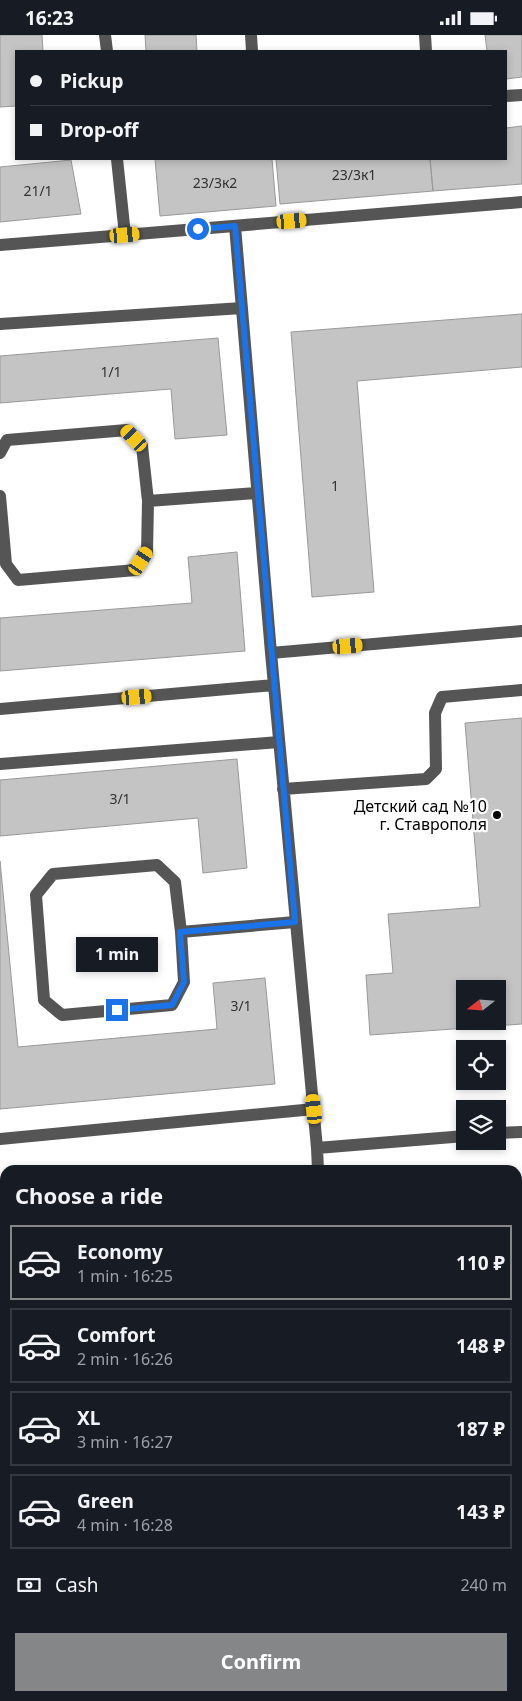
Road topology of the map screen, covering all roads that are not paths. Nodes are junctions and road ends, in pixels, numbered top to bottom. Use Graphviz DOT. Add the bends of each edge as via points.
graph roads {
  1 [pos="105,35"];
  2 [pos="251,35"];
  3 [pos="425,35"];
  4 [pos="107,50"];
  5 [pos="252,50"];
  6 [pos="426,50"];
  7 [pos="522,95"];
  8 [pos="507,96"];
  9 [pos="117,160"];
  10 [pos="522,202"];
  11 [pos="235,226"];
  12 [pos="125,235"];
  13 [pos="0,245"];
  14 [pos="242,308"];
  15 [pos="0,324"];
  16 [pos="0,453"];
  17 [pos="257,493"];
  18 [pos="0,496"];
  19 [pos="148,501"];
  20 [pos="522,631"];
  21 [pos="271,653"];
  22 [pos="274,685"];
  23 [pos="522,690"];
  24 [pos="0,709"];
  25 [pos="279,742"];
  26 [pos="0,764"];
  27 [pos="284,789"];
  28 [pos="295,922"];
  29 [pos="180,932"];
  30 [pos="314,1109"];
  31 [pos="522,1131"];
  32 [pos="506,1132"];
  33 [pos="456,1137"];
  34 [pos="0,1139"];
  35 [pos="316,1148"];
  36 [pos="318,1165"];
  1 -- 4 [label="lane"];
  2 -- 5 [label="lane"];
  3 -- 6 [label="lane"];
  7 -- 8 [label="lane"];
  9 -- 12 [label="lane"];
  10 -- 11 [label="lane"];
  11 -- 12 [label="lane"];
  11 -- 14 [label="lane"];
  12 -- 13 [label="lane"];
  14 -- 15 [label="lane"];
  14 -- 17 [label="lane"];
  16 -- 19 [label="lane" via="7,440 127,430 142,446"];
  17 -- 19 [label="lane"];
  17 -- 21 [label="lane"];
  18 -- 19 [label="lane" via="6,564 18,580 136,570 147,553"];
  20 -- 21 [label="lane"];
  21 -- 22 [label="lane"];
  22 -- 24 [label="lane"];
  22 -- 25 [label="lane"];
  23 -- 27 [label="lane" via="442,697 435,713 436,769 426,779"];
  25 -- 26 [label="lane"];
  25 -- 27 [label="lane"];
  27 -- 28 [label="lane"];
  28 -- 29 [label="lane"];
  28 -- 30 [label="lane"];
  29 -- 29 [label="lane" via="175,882 157,865 53,874 36,895 44,1000 62,1015 172,1005 184,982"];
  30 -- 34 [label="lane"];
  30 -- 35 [label="lane"];
  31 -- 32 [label="lane"];
  33 -- 35 [label="lane"];
  35 -- 36 [label="lane"];
}
